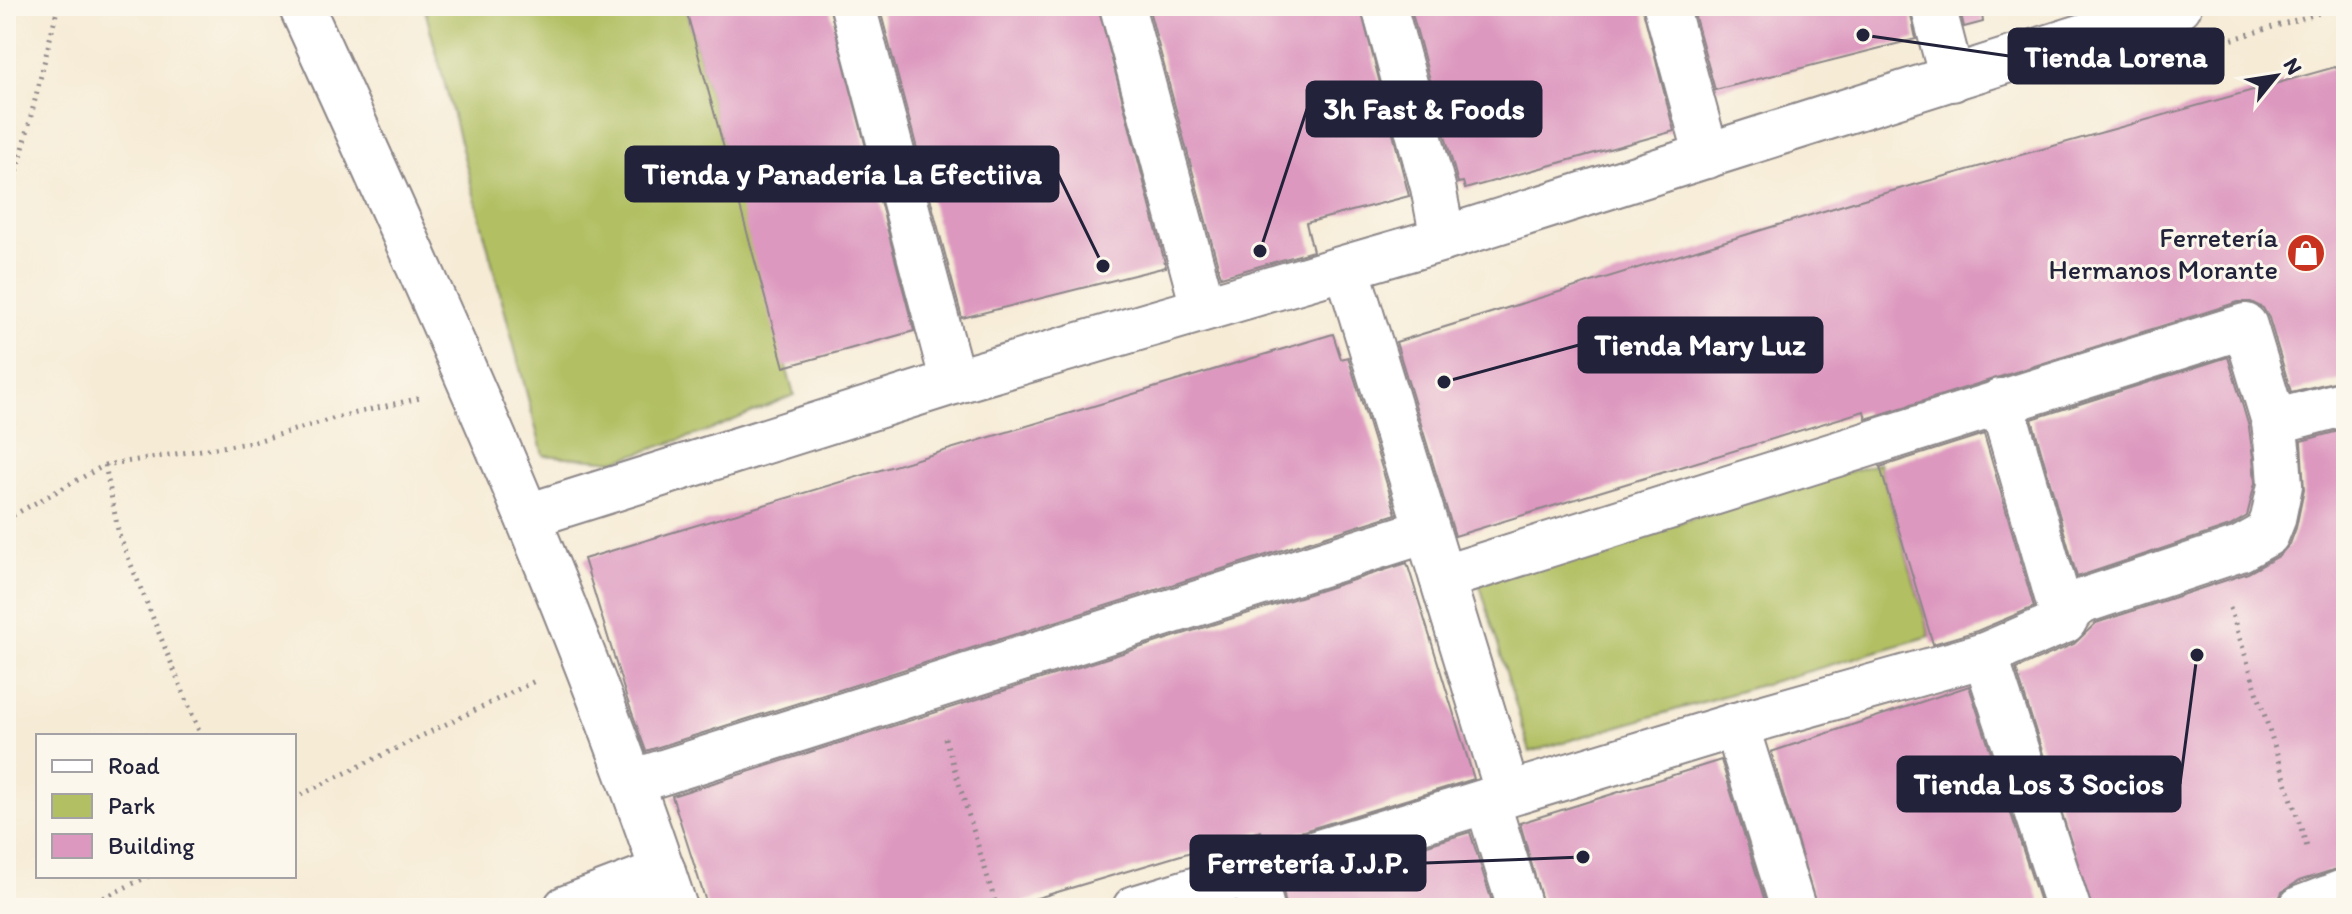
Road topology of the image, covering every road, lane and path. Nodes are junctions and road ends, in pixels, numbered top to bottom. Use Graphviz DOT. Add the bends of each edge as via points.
graph roads {
  1 [pos="58,6"];
  2 [pos="301,6"];
  3 [pos="853,6"];
  4 [pos="1122,6"];
  5 [pos="1384,6"];
  6 [pos="1666,6"];
  7 [pos="1933,6"];
  8 [pos="2179,6"];
  9 [pos="1952,79"];
  10 [pos="1707,156"];
  11 [pos="6,218"];
  12 [pos="1443,239"];
  13 [pos="1347,268"];
  14 [pos="1203,307"];
  15 [pos="953,382"];
  16 [pos="473,385"];
  17 [pos="2001,401"];
  18 [pos="2346,403"];
  19 [pos="2274,422"];
  20 [pos="105,465"];
  21 [pos="528,516"];
  22 [pos="6,519"];
  23 [pos="1426,531"];
  24 [pos="2214,558"];
  25 [pos="1442,578"];
  26 [pos="2064,621"];
  27 [pos="1985,655"];
  28 [pos="585,657"];
  29 [pos="929,688"];
  30 [pos="1736,725"];
  31 [pos="200,734"];
  32 [pos="632,782"];
  33 [pos="296,797"];
  34 [pos="1498,797"];
  35 [pos="145,878"];
  36 [pos="669,890"];
  37 [pos="1257,891"];
  38 [pos="2324,899"];
  39 [pos="82,908"];
  40 [pos="566,908"];
  41 [pos="997,908"];
  42 [pos="1135,908"];
  43 [pos="1520,908"];
  44 [pos="1793,908"];
  45 [pos="2068,908"];
  1 -- 11 [label="path"];
  2 -- 16 [label="street"];
  3 -- 15 [label="street"];
  4 -- 14 [label="street"];
  5 -- 12 [label="street"];
  6 -- 10 [label="street"];
  7 -- 9 [label="street"];
  8 -- 9 [label="street"];
  9 -- 10 [label="street"];
  10 -- 12 [label="street"];
  12 -- 13 [label="street"];
  13 -- 14 [label="street"];
  13 -- 23 [label="street"];
  14 -- 15 [label="street"];
  15 -- 21 [label="street"];
  16 -- 20 [label="path" via="253,442"];
  16 -- 21 [label="street"];
  17 -- 19 [label="street" via="2245,326"];
  17 -- 25 [label="street"];
  17 -- 26 [label="street"];
  18 -- 19 [label="street"];
  19 -- 24 [label="street" via="2280,485 2267,534"];
  20 -- 22 [label="path"];
  20 -- 31 [label="path" via="119,535"];
  21 -- 28 [label="street"];
  23 -- 25 [label="street"];
  23 -- 29 [label="street"];
  24 -- 26 [label="street" via="2086,600"];
  24 -- 38 [label="path"];
  25 -- 34 [label="street"];
  26 -- 27 [label="street"];
  27 -- 30 [label="street"];
  27 -- 45 [label="street"];
  28 -- 32 [label="street"];
  28 -- 33 [label="path"];
  29 -- 32 [label="street"];
  29 -- 41 [label="path"];
  30 -- 34 [label="street"];
  30 -- 44 [label="street"];
  32 -- 36 [label="street"];
  34 -- 37 [label="street"];
  34 -- 43 [label="street"];
  35 -- 39 [label="path"];
  36 -- 40 [label="street"];
  37 -- 42 [label="street"];
}
